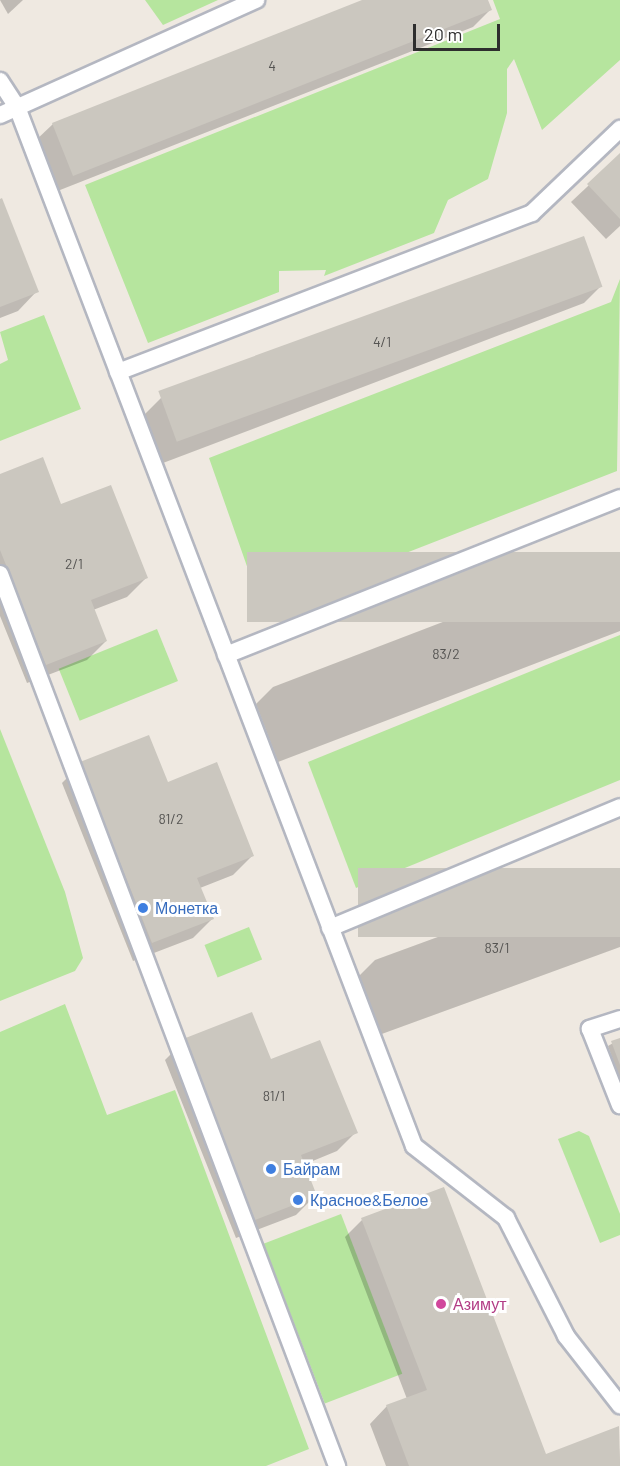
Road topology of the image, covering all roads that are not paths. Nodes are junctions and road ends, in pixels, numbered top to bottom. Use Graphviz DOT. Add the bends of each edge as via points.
graph roads {
  1 [pos="256,0"];
  2 [pos="0,81"];
  3 [pos="17,107"];
  4 [pos="0,115"];
  5 [pos="620,129"];
  6 [pos="118,372"];
  7 [pos="620,498"];
  8 [pos="0,574"];
  9 [pos="226,655"];
  10 [pos="620,807"];
  11 [pos="330,928"];
  12 [pos="620,1019"];
  13 [pos="620,1105"];
  14 [pos="618,1400"];
  15 [pos="337,1466"];
  1 -- 3 [label="lane"];
  2 -- 3 [label="lane"];
  3 -- 4 [label="lane"];
  3 -- 6 [label="lane"];
  5 -- 6 [label="lane" via="532,213"];
  6 -- 9 [label="lane"];
  7 -- 9 [label="lane"];
  8 -- 15 [label="lane"];
  9 -- 11 [label="lane"];
  10 -- 11 [label="lane"];
  11 -- 14 [label="lane" via="414,1146 506,1218 566,1336"];
  12 -- 13 [label="lane" via="590,1029"];
}
